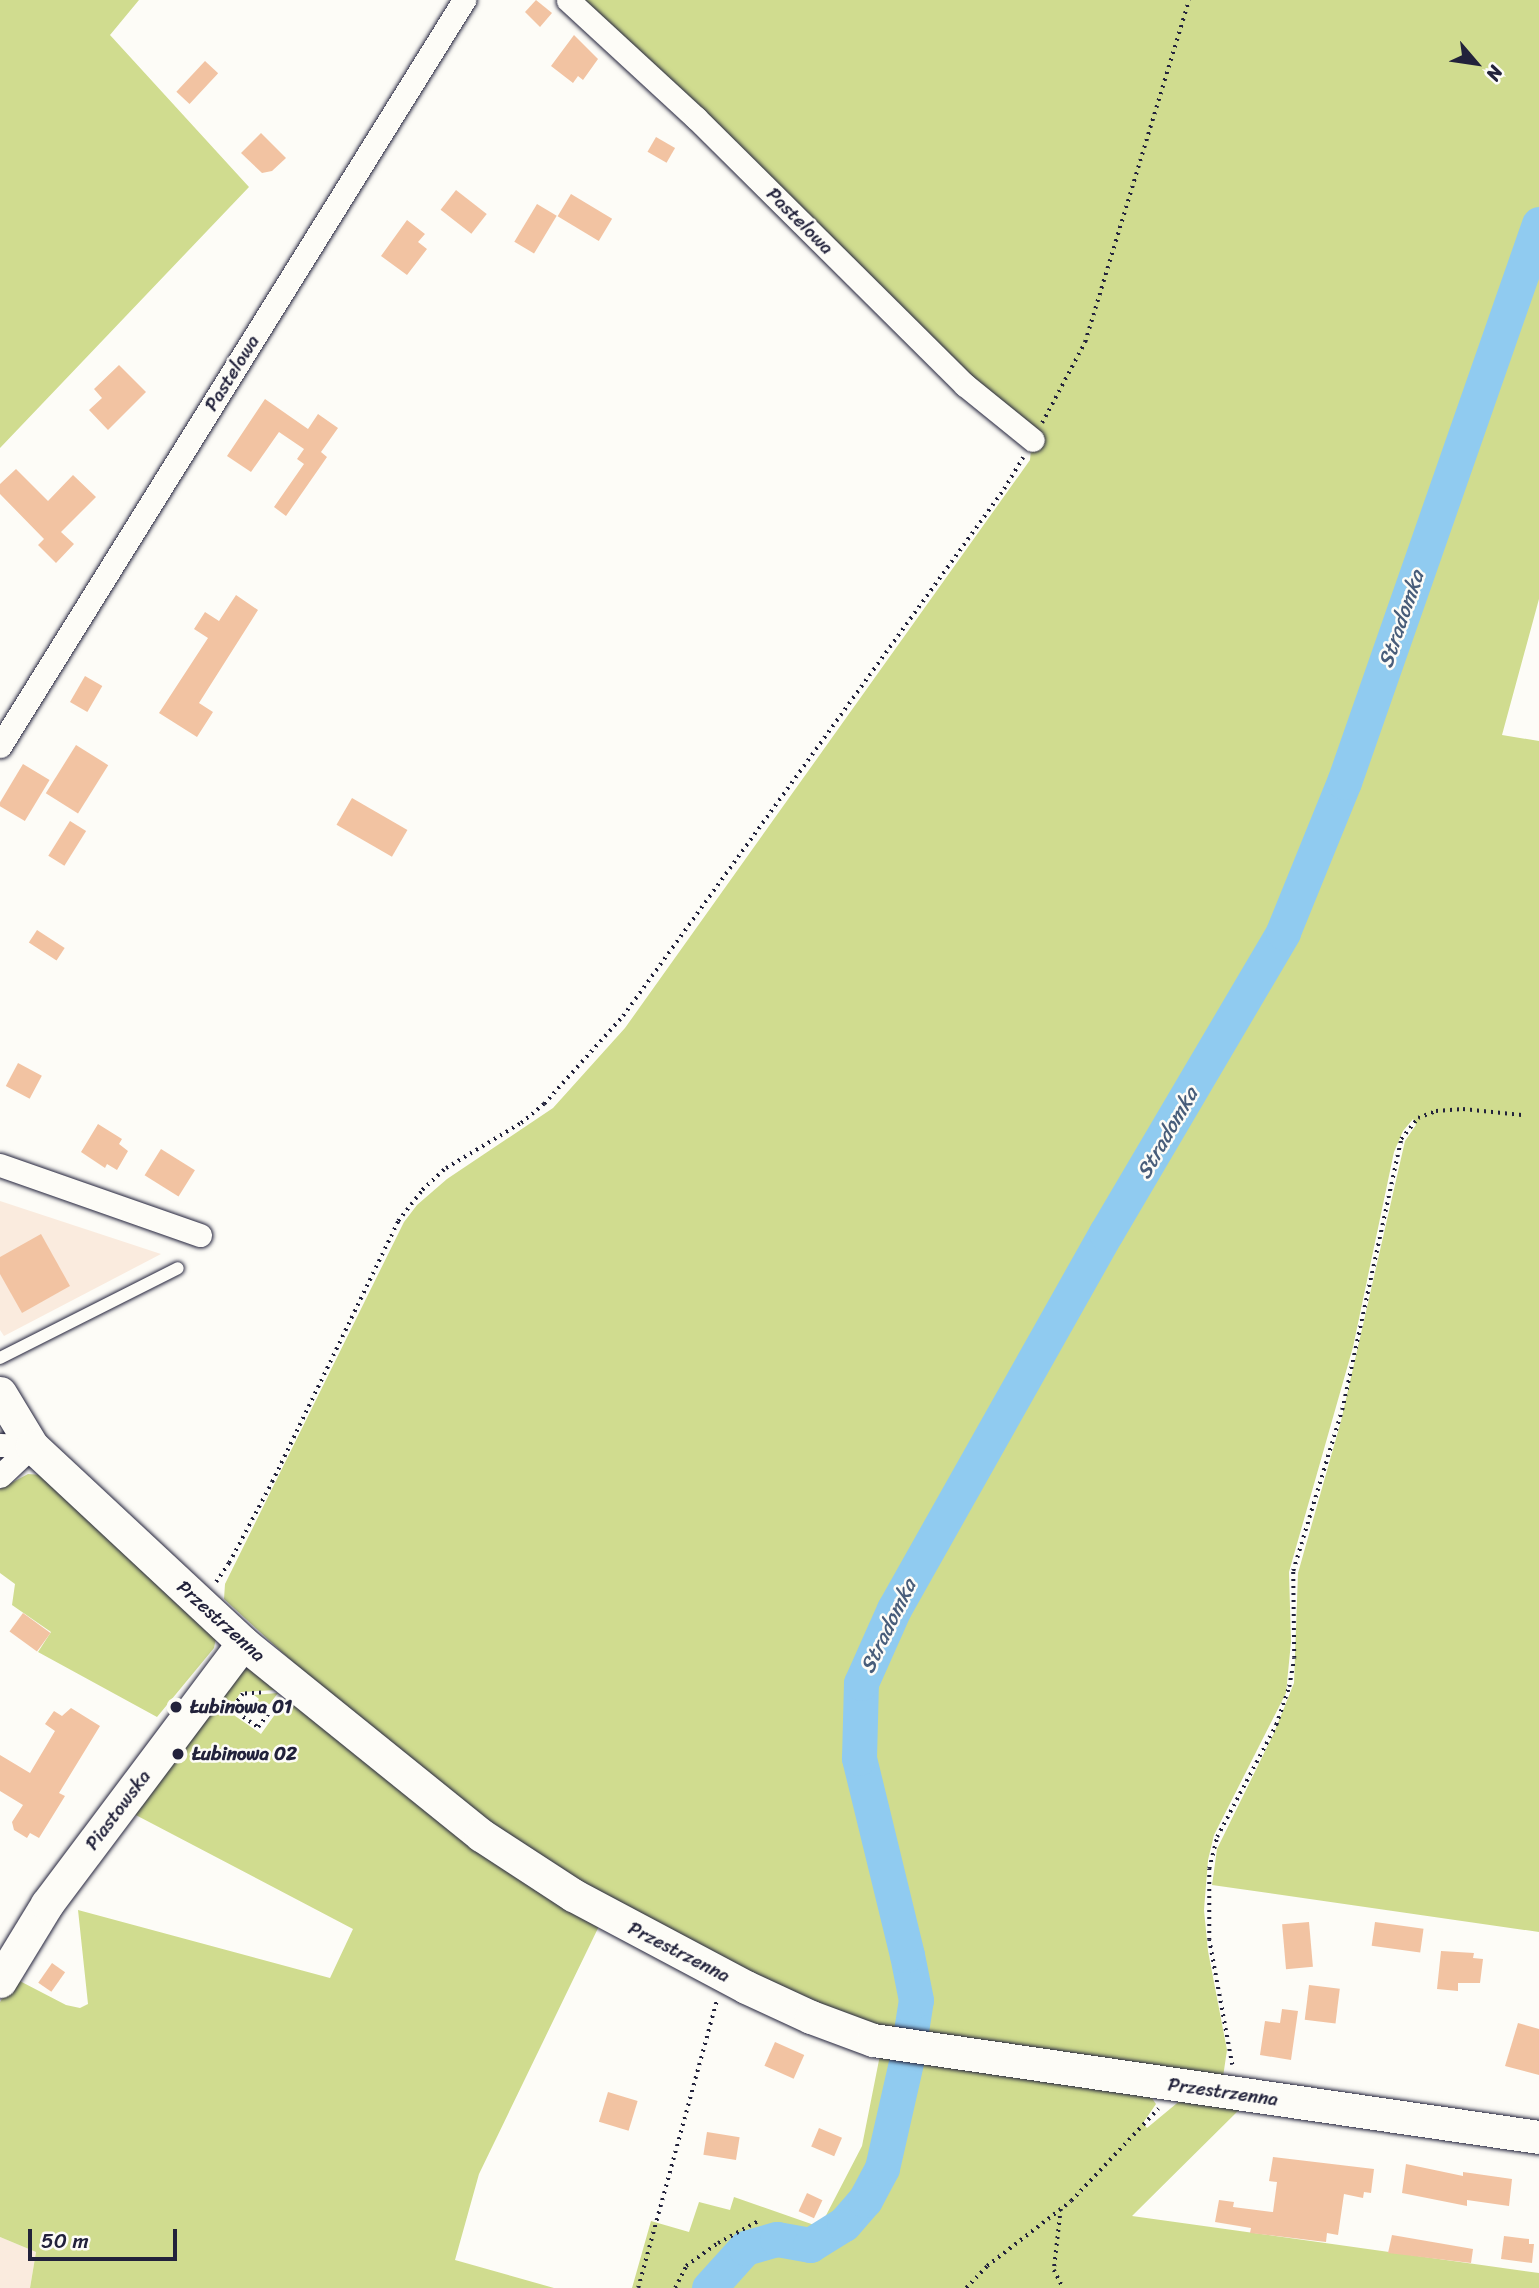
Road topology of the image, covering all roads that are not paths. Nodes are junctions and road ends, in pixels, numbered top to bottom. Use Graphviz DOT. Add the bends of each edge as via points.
graph roads {
  1 [pos="464,0"];
  2 [pos="568,0"];
  3 [pos="1033,440"];
  4 [pos="0,746"];
  5 [pos="0,1165"];
  6 [pos="200,1235"];
  7 [pos="178,1268"];
  8 [pos="0,1358"];
  9 [pos="0,1393"];
  10 [pos="0,1445"];
  11 [pos="33,1446"];
  12 [pos="0,1476"];
  13 [pos="243,1643"];
  14 [pos="0,1981"];
  15 [pos="1539,2137"];
  1 -- 4 [label="street, Pastelowa"];
  2 -- 3 [label="street, Pastelowa" via="696,118 965,385"];
  5 -- 6 [label="street"];
  7 -- 8 [label="lane"];
  9 -- 11 [label="street, Przestrzenna"];
  10 -- 11 [label="street"];
  11 -- 12 [label="street"];
  11 -- 13 [label="street, Przestrzenna"];
  13 -- 14 [label="street, Piastowska" via="47,1904"];
  13 -- 15 [label="street, Przestrzenna" via="481,1835 573,1895 811,2017 873,2040 940,2052"];
}
